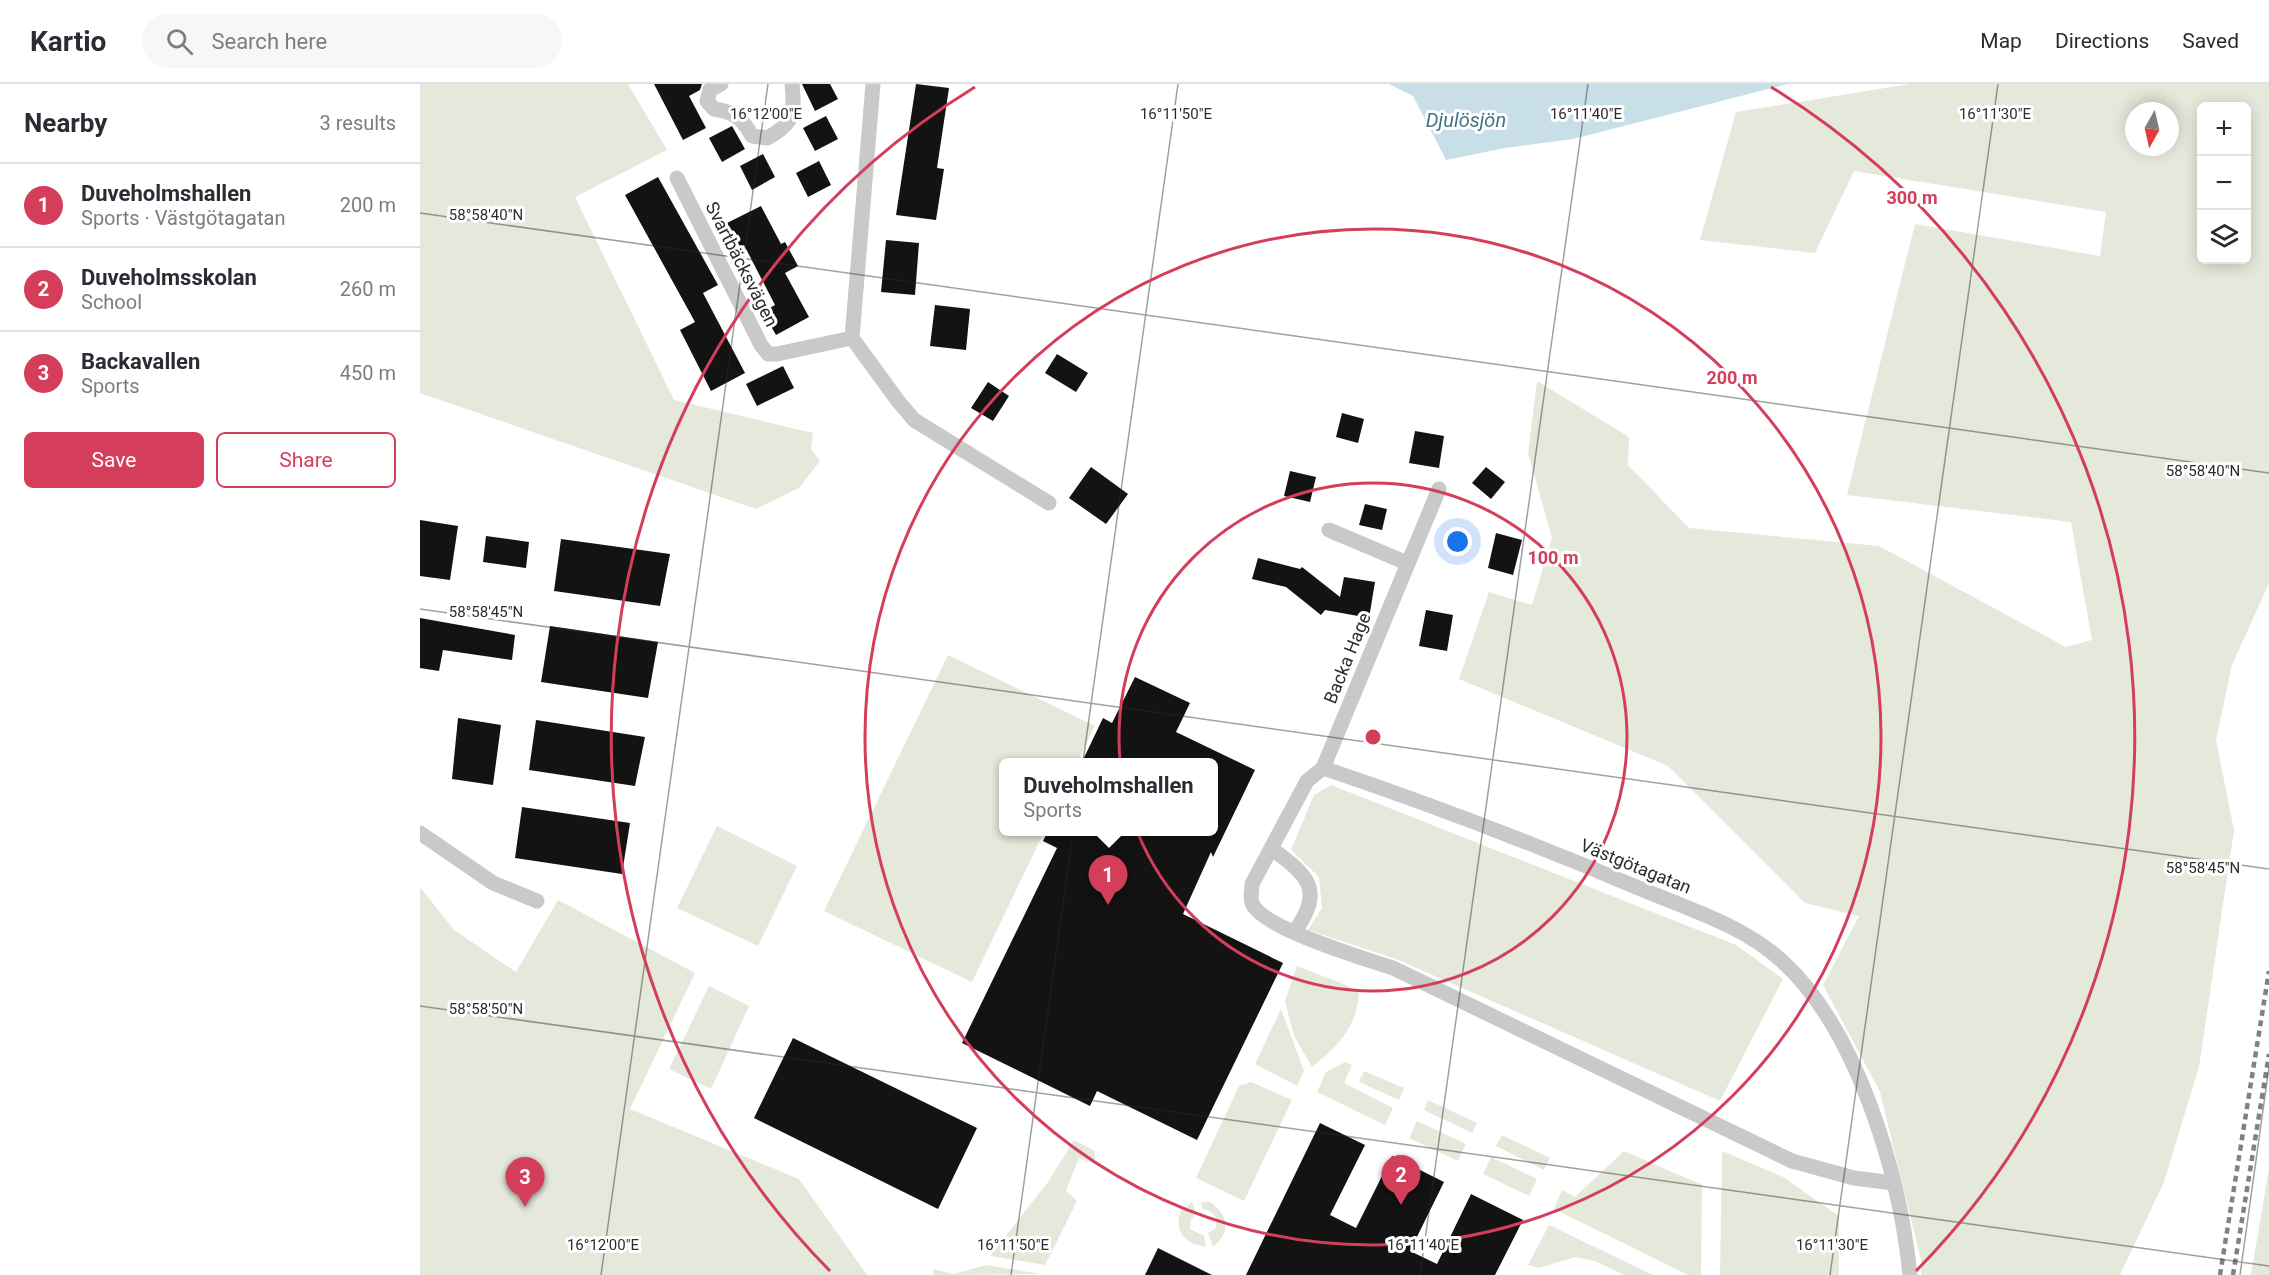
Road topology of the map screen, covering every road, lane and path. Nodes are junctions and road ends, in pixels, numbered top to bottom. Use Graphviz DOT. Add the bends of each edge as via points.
graph roads {
  1 [pos="721,84"];
  2 [pos="792,84"];
  3 [pos="873,84"];
  4 [pos="677,178"];
  5 [pos="852,338"];
  6 [pos="1439,489"];
  7 [pos="1049,503"];
  8 [pos="1329,530"];
  9 [pos="1407,563"];
  10 [pos="1323,768"];
  11 [pos="420,833"];
  12 [pos="1272,849"];
  13 [pos="537,900"];
  14 [pos="1295,931"];
  15 [pos="1893,1182"];
  16 [pos="1910,1275"];
  1 -- 2 [label="street" via="710,90 707,100 714,109 732,111 742,118 752,136 767,138 788,124 794,105"];
  3 -- 5 [label="street"];
  4 -- 5 [label="street, Svartbäcksvägen" via="768,354"];
  5 -- 7 [label="street" via="914,420"];
  6 -- 9 [label="street, Backa Hage"];
  8 -- 9 [label="street"];
  9 -- 10 [label="street, Backa Hage"];
  10 -- 12 [label="street" via="1307,781"];
  10 -- 15 [label="street, Västgötagatan" via="1700,913 1747,936 1781,960 1806,986 1843,1044 1878,1126"];
  11 -- 13 [label="street" via="493,883"];
  12 -- 14 [label="street" via="1303,875 1310,890 1311,903"];
  12 -- 14 [label="street" via="1252,884 1252,903 1264,918"];
  14 -- 15 [label="street" via="1340,952 1393,968 1792,1161 1854,1178"];
  15 -- 16 [label="street, Västgötagatan"];
}
